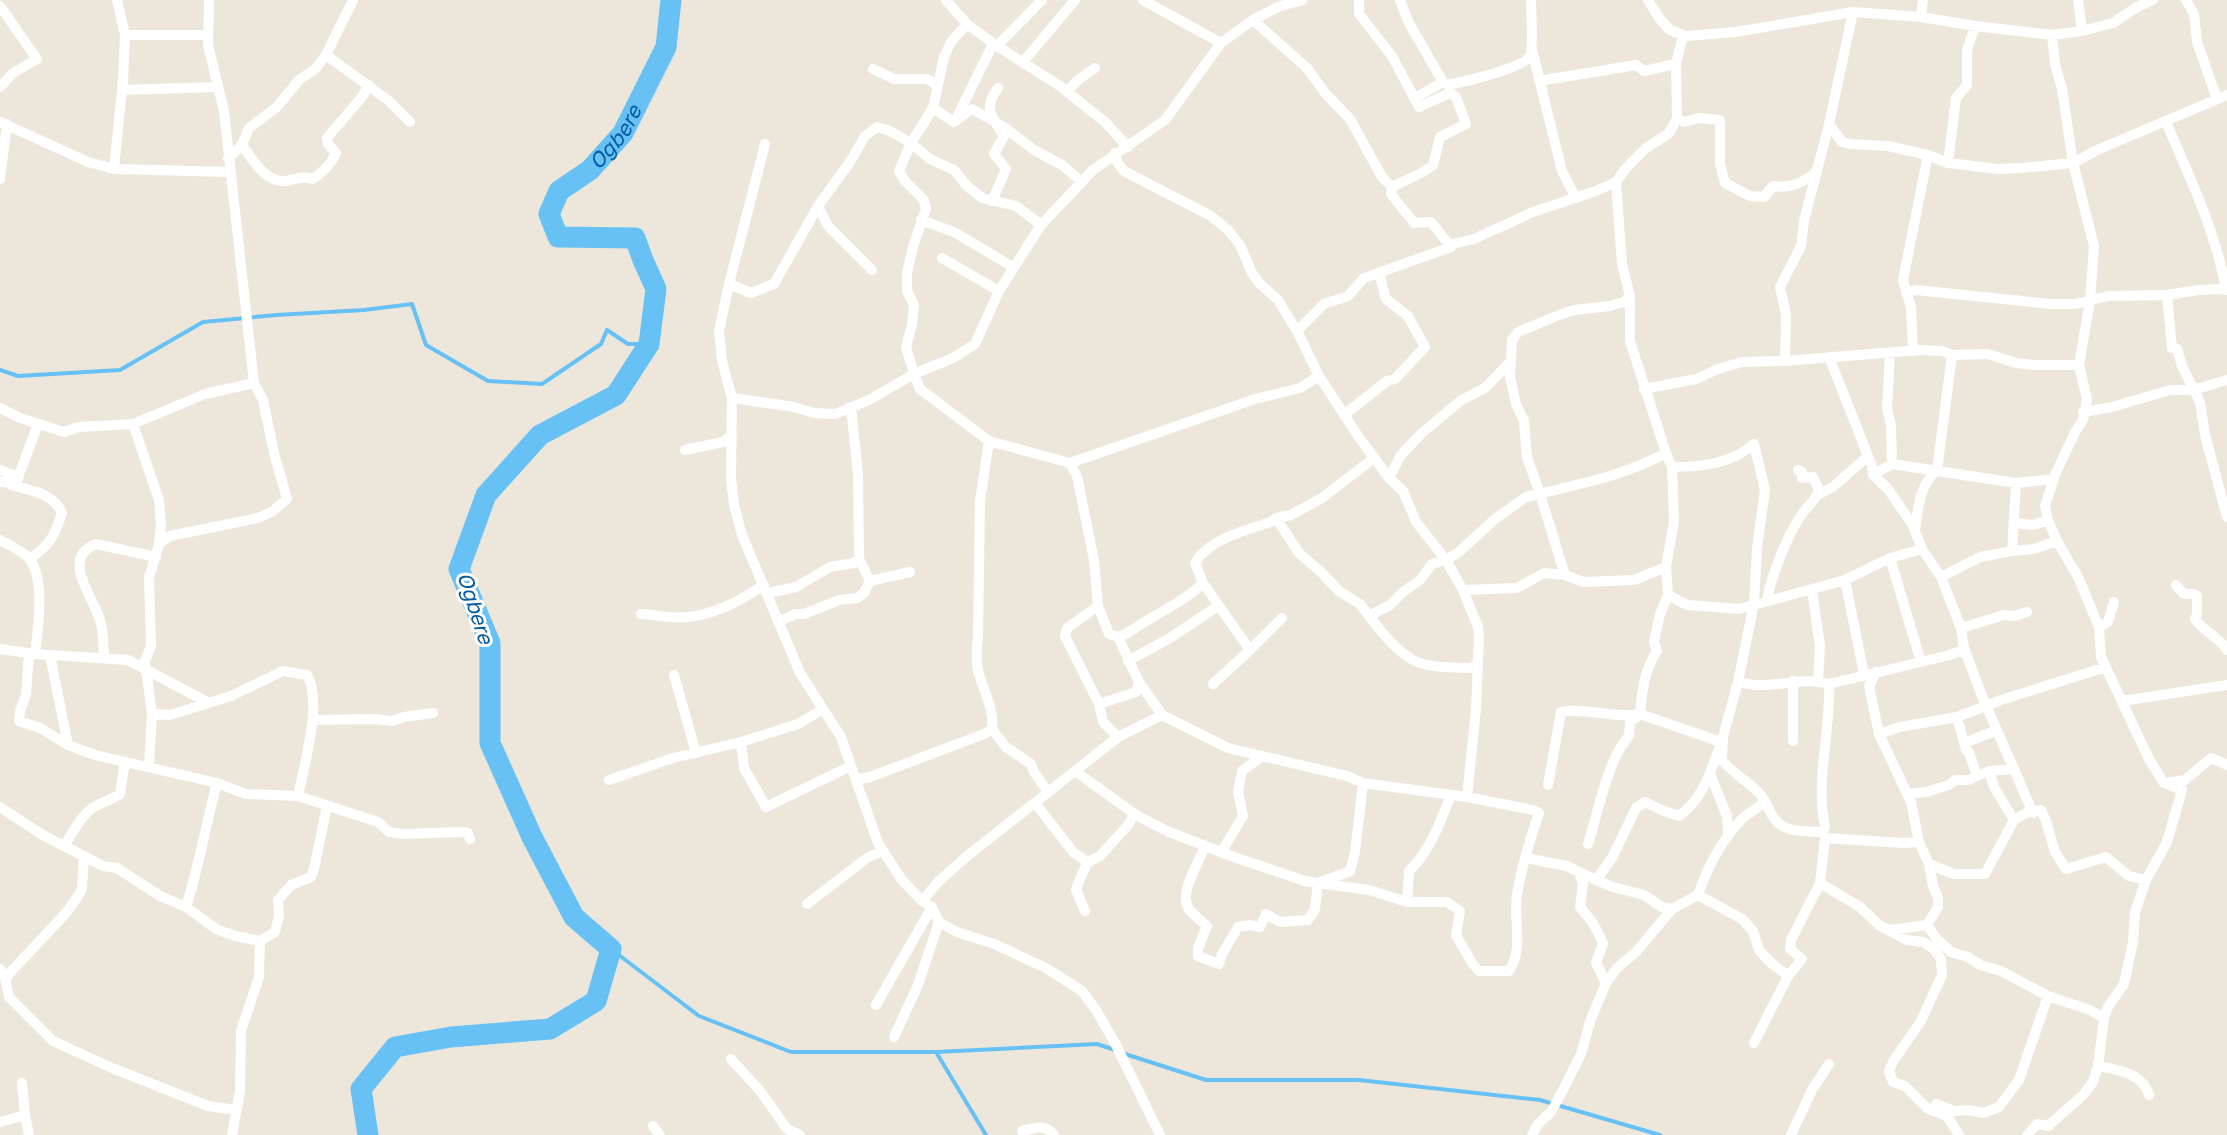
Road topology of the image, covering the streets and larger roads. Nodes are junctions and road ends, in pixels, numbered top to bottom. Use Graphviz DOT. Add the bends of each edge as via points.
graph roads {
  1 [pos="117,0"];
  2 [pos="209,0"];
  3 [pos="339,0"];
  4 [pos="946,0"];
  5 [pos="1042,0"];
  6 [pos="1075,0"];
  7 [pos="1302,0"];
  8 [pos="1359,0"];
  9 [pos="1400,0"];
  10 [pos="1531,0"];
  11 [pos="1648,0"];
  12 [pos="1923,0"];
  13 [pos="2078,0"];
  14 [pos="2153,0"];
  15 [pos="2186,0"];
  16 [pos="1148,1"];
  17 [pos="351,4"];
  18 [pos="0,6"];
  19 [pos="1853,12"];
  20 [pos="1921,17"];
  21 [pos="1253,20"];
  22 [pos="967,24"];
  23 [pos="1975,26"];
  24 [pos="2082,31"];
  25 [pos="125,35"];
  26 [pos="208,35"];
  27 [pos="1683,35"];
  28 [pos="2052,35"];
  29 [pos="1221,43"];
  30 [pos="995,45"];
  31 [pos="1532,46"];
  32 [pos="326,55"];
  33 [pos="1023,62"];
  34 [pos="1676,64"];
  35 [pos="1095,68"];
  36 [pos="873,69"];
  37 [pos="1539,81"];
  38 [pos="1443,82"];
  39 [pos="938,85"];
  40 [pos="369,86"];
  41 [pos="0,87"];
  42 [pos="218,87"];
  43 [pos="998,88"];
  44 [pos="122,90"];
  45 [pos="1067,92"];
  46 [pos="2222,97"];
  47 [pos="1415,98"];
  48 [pos="933,108"];
  49 [pos="1677,118"];
  50 [pos="994,121"];
  51 [pos="410,122"];
  52 [pos="954,122"];
  53 [pos="2166,122"];
  54 [pos="3,123"];
  55 [pos="1829,124"];
  56 [pos="911,142"];
  57 [pos="765,144"];
  58 [pos="242,145"];
  59 [pos="1128,147"];
  60 [pos="1115,153"];
  61 [pos="1928,155"];
  62 [pos="228,159"];
  63 [pos="1948,163"];
  64 [pos="2073,163"];
  65 [pos="114,169"];
  66 [pos="1816,171"];
  67 [pos="230,172"];
  68 [pos="0,179"];
  69 [pos="1082,182"];
  70 [pos="1616,182"];
  71 [pos="1392,187"];
  72 [pos="1576,198"];
  73 [pos="993,201"];
  74 [pos="818,206"];
  75 [pos="921,220"];
  76 [pos="1041,225"];
  77 [pos="1451,248"];
  78 [pos="942,258"];
  79 [pos="1013,267"];
  80 [pos="872,270"];
  81 [pos="1379,273"];
  82 [pos="729,284"];
  83 [pos="2227,290"];
  84 [pos="999,291"];
  85 [pos="1906,294"];
  86 [pos="2167,295"];
  87 [pos="1630,296"];
  88 [pos="2090,301"];
  89 [pos="1297,331"];
  90 [pos="1913,351"];
  91 [pos="1890,353"];
  92 [pos="1952,355"];
  93 [pos="1829,357"];
  94 [pos="1511,362"];
  95 [pos="1785,362"];
  96 [pos="2079,365"];
  97 [pos="914,374"];
  98 [pos="1319,376"];
  99 [pos="2227,380"];
  100 [pos="254,383"];
  101 [pos="1644,389"];
  102 [pos="2193,390"];
  103 [pos="732,398"];
  104 [pos="851,407"];
  105 [pos="0,408"];
  106 [pos="2083,412"];
  107 [pos="1344,415"];
  108 [pos="38,424"];
  109 [pos="133,424"];
  110 [pos="732,435"];
  111 [pos="988,441"];
  112 [pos="685,450"];
  113 [pos="1666,453"];
  114 [pos="1867,457"];
  115 [pos="1374,458"];
  116 [pos="1075,462"];
  117 [pos="1892,464"];
  118 [pos="1672,467"];
  119 [pos="0,470"];
  120 [pos="1798,470"];
  121 [pos="1937,470"];
  122 [pos="1873,475"];
  123 [pos="1389,478"];
  124 [pos="2054,479"];
  125 [pos="0,482"];
  126 [pos="17,482"];
  127 [pos="2016,483"];
  128 [pos="1540,494"];
  129 [pos="1817,495"];
  130 [pos="2227,517"];
  131 [pos="1276,518"];
  132 [pos="2048,520"];
  133 [pos="2014,523"];
  134 [pos="1915,529"];
  135 [pos="0,540"];
  136 [pos="2056,541"];
  137 [pos="159,544"];
  138 [pos="1922,549"];
  139 [pos="2012,551"];
  140 [pos="156,557"];
  141 [pos="1890,558"];
  142 [pos="30,559"];
  143 [pos="859,559"];
  144 [pos="1446,560"];
  145 [pos="1666,567"];
  146 [pos="910,572"];
  147 [pos="1564,575"];
  148 [pos="1941,577"];
  149 [pos="870,580"];
  150 [pos="1845,580"];
  151 [pos="1203,583"];
  152 [pos="2176,585"];
  153 [pos="766,589"];
  154 [pos="1463,590"];
  155 [pos="1812,590"];
  156 [pos="1668,595"];
  157 [pos="1767,600"];
  158 [pos="2114,602"];
  159 [pos="1754,603"];
  160 [pos="1098,606"];
  161 [pos="1218,606"];
  162 [pos="2027,612"];
  163 [pos="641,614"];
  164 [pos="1369,616"];
  165 [pos="1282,618"];
  166 [pos="780,621"];
  167 [pos="2099,627"];
  168 [pos="1961,628"];
  169 [pos="1114,635"];
  170 [pos="1964,648"];
  171 [pos="0,649"];
  172 [pos="1250,650"];
  173 [pos="2227,650"];
  174 [pos="32,653"];
  175 [pos="50,655"];
  176 [pos="104,658"];
  177 [pos="1128,661"];
  178 [pos="1921,662"];
  179 [pos="1477,663"];
  180 [pos="2106,667"];
  181 [pos="146,668"];
  182 [pos="1876,672"];
  183 [pos="1864,674"];
  184 [pos="674,675"];
  185 [pos="1793,681"];
  186 [pos="1139,682"];
  187 [pos="1738,682"];
  188 [pos="1823,682"];
  189 [pos="1213,684"];
  190 [pos="2227,685"];
  191 [pos="2122,701"];
  192 [pos="209,703"];
  193 [pos="1099,704"];
  194 [pos="1986,705"];
  195 [pos="823,709"];
  196 [pos="433,713"];
  197 [pos="152,714"];
  198 [pos="1640,714"];
  199 [pos="1162,715"];
  200 [pos="1957,717"];
  201 [pos="313,720"];
  202 [pos="992,729"];
  203 [pos="1997,730"];
  204 [pos="1879,734"];
  205 [pos="1118,736"];
  206 [pos="1722,739"];
  207 [pos="1793,741"];
  208 [pos="741,742"];
  209 [pos="1965,743"];
  210 [pos="68,745"];
  211 [pos="696,753"];
  212 [pos="1262,756"];
  213 [pos="125,762"];
  214 [pos="2227,765"];
  215 [pos="149,766"];
  216 [pos="851,766"];
  217 [pos="2014,769"];
  218 [pos="1075,771"];
  219 [pos="1989,771"];
  220 [pos="1710,774"];
  221 [pos="1977,776"];
  222 [pos="609,780"];
  223 [pos="856,780"];
  224 [pos="218,783"];
  225 [pos="1363,783"];
  226 [pos="2164,783"];
  227 [pos="1548,785"];
  228 [pos="1048,792"];
  229 [pos="1907,794"];
  230 [pos="1451,795"];
  231 [pos="298,796"];
  232 [pos="1467,797"];
  233 [pos="1765,801"];
  234 [pos="1035,803"];
  235 [pos="327,806"];
  236 [pos="0,807"];
  237 [pos="1134,813"];
  238 [pos="2033,813"];
  239 [pos="2014,820"];
  240 [pos="1824,835"];
  241 [pos="1728,836"];
  242 [pos="470,839"];
  243 [pos="1919,842"];
  244 [pos="1588,844"];
  245 [pos="64,846"];
  246 [pos="1205,846"];
  247 [pos="882,851"];
  248 [pos="1222,851"];
  249 [pos="84,856"];
  250 [pos="1526,858"];
  251 [pos="1088,862"];
  252 [pos="1929,864"];
  253 [pos="1579,872"];
  254 [pos="1596,880"];
  255 [pos="2146,880"];
  256 [pos="1318,883"];
  257 [pos="1820,883"];
  258 [pos="1698,895"];
  259 [pos="1407,902"];
  260 [pos="807,904"];
  261 [pos="927,904"];
  262 [pos="186,907"];
  263 [pos="1672,909"];
  264 [pos="1084,911"];
  265 [pos="939,922"];
  266 [pos="1927,925"];
  267 [pos="1888,930"];
  268 [pos="260,941"];
  269 [pos="2,974"];
  270 [pos="1788,976"];
  271 [pos="1606,983"];
  272 [pos="2049,996"];
  273 [pos="876,1005"];
  274 [pos="2104,1018"];
  275 [pos="894,1037"];
  276 [pos="1754,1043"];
  277 [pos="731,1059"];
  278 [pos="1829,1064"];
  279 [pos="2098,1066"];
  280 [pos="22,1083"];
  281 [pos="2149,1095"];
  282 [pos="1915,1097"];
  283 [pos="236,1110"];
  284 [pos="25,1115"];
  285 [pos="0,1122"];
  286 [pos="1022,1131"];
  287 [pos="783,1132"];
  288 [pos="29,1135"];
  289 [pos="232,1135"];
  290 [pos="800,1135"];
  291 [pos="1054,1135"];
  292 [pos="1159,1135"];
  293 [pos="1532,1135"];
  294 [pos="1791,1135"];
  295 [pos="1959,1135"];
  296 [pos="2027,1135"];
  1 -- 25 [label="street"];
  2 -- 26 [label="street"];
  3 -- 17 [label="street"];
  4 -- 22 [label="street"];
  5 -- 30 [label="street"];
  6 -- 33 [label="street"];
  7 -- 21 [label="street"];
  8 -- 47 [label="street" via="1359,14 1392,56"];
  9 -- 38 [label="street"];
  10 -- 31 [label="street"];
  11 -- 27 [label="street" via="1670,30"];
  12 -- 20 [label="street"];
  13 -- 24 [label="street"];
  14 -- 24 [label="street" via="2113,23"];
  15 -- 46 [label="street" via="2194,14 2198,42"];
  16 -- 29 [label="street"];
  17 -- 32 [label="street"];
  18 -- 41 [label="street" via="37,59 13,73"];
  19 -- 20 [label="street"];
  19 -- 27 [label="street" via="1736,32"];
  19 -- 55 [label="street"];
  20 -- 23 [label="street"];
  21 -- 29 [label="street"];
  21 -- 71 [label="street" via="1307,68 1350,119 1382,177"];
  22 -- 30 [label="street"];
  22 -- 39 [label="street" via="947,50"];
  23 -- 28 [label="street"];
  23 -- 63 [label="street" via="1967,50 1967,85 1956,98"];
  24 -- 28 [label="street"];
  25 -- 26 [label="street"];
  25 -- 44 [label="street"];
  26 -- 42 [label="street"];
  27 -- 34 [label="street"];
  28 -- 64 [label="street"];
  29 -- 59 [label="street" via="1165,120"];
  30 -- 33 [label="street"];
  30 -- 52 [label="street"];
  31 -- 37 [label="street"];
  31 -- 38 [label="street" via="1524,62 1486,76 1448,85"];
  32 -- 40 [label="street"];
  32 -- 58 [label="street" via="277,107 249,128"];
  33 -- 45 [label="street"];
  34 -- 37 [label="street" via="1644,71 1636,65 1620,66"];
  34 -- 49 [label="street"];
  35 -- 45 [label="street"];
  36 -- 39 [label="street" via="894,80 927,79"];
  37 -- 72 [label="street" via="1562,171"];
  38 -- 47 [label="street"];
  39 -- 48 [label="street"];
  40 -- 51 [label="street"];
  40 -- 58 [label="street" via="327,138 336,153 313,179 283,182 272,178 258,168"];
  42 -- 44 [label="street"];
  42 -- 62 [label="street"];
  43 -- 50 [label="street" via="990,104"];
  44 -- 65 [label="street"];
  45 -- 59 [label="street" via="1105,122"];
  46 -- 53 [label="street"];
  47 -- 71 [label="street" via="1419,107 1450,93 1456,97 1466,124 1440,136 1433,165"];
  48 -- 52 [label="street"];
  48 -- 56 [label="street"];
  49 -- 66 [label="street" via="1684,122 1699,118 1720,120 1720,164 1725,183 1750,196 1764,197 1773,186 1797,184"];
  49 -- 70 [label="street" via="1668,134 1646,148"];
  50 -- 52 [label="street" via="972,109"];
  50 -- 69 [label="street"];
  50 -- 73 [label="street" via="1004,136 994,154 1006,169"];
  53 -- 64 [label="street"];
  53 -- 83 [label="street" via="2197,193"];
  54 -- 65 [label="street" via="88,162"];
  54 -- 68 [label="street"];
  55 -- 61 [label="street" via="1842,142"];
  55 -- 66 [label="street"];
  56 -- 73 [label="street" via="930,159 954,170 982,198"];
  56 -- 74 [label="street" via="877,127 865,136"];
  56 -- 75 [label="street" via="899,171 924,200 926,209"];
  57 -- 82 [label="street"];
  58 -- 62 [label="street"];
  59 -- 60 [label="street"];
  60 -- 69 [label="street"];
  60 -- 89 [label="street" via="1124,171 1211,216 1228,230 1240,245 1252,273 1278,300"];
  61 -- 63 [label="street"];
  61 -- 85 [label="street" via="1903,280"];
  62 -- 67 [label="street"];
  63 -- 64 [label="street" via="1998,169"];
  64 -- 88 [label="street" via="2094,246"];
  65 -- 67 [label="street"];
  66 -- 95 [label="street" via="1800,246 1780,286 1786,315"];
  67 -- 100 [label="street"];
  69 -- 76 [label="street"];
  70 -- 72 [label="street"];
  70 -- 87 [label="street" via="1622,264"];
  71 -- 77 [label="street" via="1391,194 1414,224 1431,222"];
  72 -- 77 [label="street"];
  73 -- 76 [label="street" via="1016,206"];
  74 -- 80 [label="street" via="828,226"];
  74 -- 82 [label="street" via="774,284 751,292"];
  75 -- 79 [label="street" via="954,232"];
  75 -- 97 [label="street" via="907,273 907,291 914,304 906,347"];
  76 -- 79 [label="street"];
  77 -- 81 [label="street"];
  78 -- 84 [label="street"];
  79 -- 84 [label="street"];
  81 -- 89 [label="street" via="1364,278 1348,296 1324,304"];
  81 -- 107 [label="street" via="1386,300 1408,316 1425,347 1395,378"];
  82 -- 103 [label="street" via="719,331"];
  83 -- 86 [label="street"];
  84 -- 97 [label="street" via="975,344"];
  85 -- 88 [label="street" via="1916,290 2050,304"];
  85 -- 90 [label="street" via="1911,307"];
  86 -- 88 [label="street" via="2108,296"];
  86 -- 102 [label="street" via="2172,348 2180,354"];
  87 -- 94 [label="street" via="1616,305 1574,310 1518,332 1512,340"];
  87 -- 101 [label="street" via="1630,341"];
  88 -- 96 [label="street"];
  89 -- 98 [label="street"];
  90 -- 91 [label="street"];
  90 -- 92 [label="street"];
  91 -- 93 [label="street"];
  91 -- 117 [label="street" via="1887,409"];
  92 -- 96 [label="street" via="1988,354 2016,363"];
  92 -- 121 [label="street"];
  93 -- 95 [label="street"];
  93 -- 114 [label="street"];
  94 -- 123 [label="street" via="1485,388 1460,401 1421,434 1401,455"];
  94 -- 128 [label="street" via="1510,377 1524,421 1527,457"];
  95 -- 101 [label="street" via="1742,362 1696,378"];
  96 -- 106 [label="street" via="2087,399"];
  97 -- 104 [label="street"];
  97 -- 111 [label="street" via="920,389"];
  98 -- 107 [label="street"];
  98 -- 116 [label="street" via="1299,388 1255,399"];
  99 -- 102 [label="street"];
  100 -- 109 [label="street" via="205,394"];
  100 -- 137 [label="street" via="263,400 287,499 258,518 170,536"];
  101 -- 113 [label="street"];
  102 -- 106 [label="street" via="2170,390"];
  102 -- 130 [label="street" via="2200,402"];
  103 -- 104 [label="street" via="814,413 835,414"];
  103 -- 110 [label="street"];
  104 -- 143 [label="street" via="858,474"];
  105 -- 108 [label="street"];
  106 -- 124 [label="street" via="2083,420"];
  107 -- 115 [label="street"];
  108 -- 109 [label="street" via="64,432 79,427"];
  108 -- 126 [label="street"];
  109 -- 137 [label="street" via="159,500"];
  110 -- 112 [label="street" via="723,442"];
  110 -- 153 [label="street" via="734,505 742,535"];
  111 -- 116 [label="street"];
  111 -- 202 [label="street" via="980,501 976,656 993,718"];
  113 -- 118 [label="street"];
  113 -- 128 [label="street" via="1638,468"];
  114 -- 122 [label="street"];
  114 -- 129 [label="street" via="1833,487"];
  115 -- 123 [label="street"];
  115 -- 131 [label="street" via="1322,498 1291,515"];
  116 -- 160 [label="street" via="1094,560"];
  117 -- 121 [label="street"];
  117 -- 122 [label="street"];
  118 -- 145 [label="street" via="1674,521"];
  118 -- 159 [label="street" via="1705,466 1726,460 1754,444 1765,490"];
  119 -- 126 [label="street"];
  120 -- 129 [label="street" via="1802,478 1812,477"];
  121 -- 127 [label="street"];
  121 -- 134 [label="street" via="1928,477 1923,490"];
  122 -- 134 [label="street" via="1888,489"];
  123 -- 144 [label="street" via="1403,491 1416,522"];
  124 -- 127 [label="street"];
  124 -- 132 [label="street" via="2046,506"];
  125 -- 126 [label="street"];
  126 -- 142 [label="street" via="47,495 62,513 49,545"];
  127 -- 133 [label="street"];
  128 -- 144 [label="street" via="1526,497"];
  128 -- 147 [label="street"];
  129 -- 157 [label="street" via="1800,516 1770,580"];
  131 -- 151 [label="street" via="1205,551 1196,563"];
  131 -- 164 [label="street" via="1299,553"];
  132 -- 133 [label="street" via="2033,525"];
  132 -- 136 [label="street"];
  133 -- 139 [label="street"];
  134 -- 138 [label="street"];
  135 -- 142 [label="street"];
  136 -- 139 [label="street"];
  136 -- 167 [label="street" via="2078,577"];
  137 -- 140 [label="street"];
  138 -- 141 [label="street"];
  138 -- 148 [label="street"];
  139 -- 148 [label="street" via="1980,557"];
  140 -- 176 [label="street" via="96,544 87,547 80,557 79,571 101,622"];
  140 -- 181 [label="street" via="149,578 151,646"];
  141 -- 150 [label="street"];
  141 -- 178 [label="street"];
  142 -- 174 [label="street" via="38,583 40,615"];
  143 -- 149 [label="street"];
  143 -- 153 [label="street" via="830,567 796,587"];
  144 -- 154 [label="street"];
  144 -- 164 [label="street" via="1432,564 1420,580 1390,605"];
  145 -- 147 [label="street" via="1634,580 1582,582"];
  145 -- 156 [label="street"];
  146 -- 149 [label="street"];
  147 -- 154 [label="street" via="1544,573 1517,588"];
  148 -- 168 [label="street"];
  149 -- 166 [label="street" via="857,598 839,600"];
  150 -- 155 [label="street"];
  150 -- 183 [label="street"];
  151 -- 161 [label="street"];
  151 -- 169 [label="street" via="1131,633"];
  152 -- 173 [label="street" via="2184,594 2197,596 2198,614 2194,619"];
  153 -- 163 [label="street" via="688,618"];
  153 -- 166 [label="street"];
  154 -- 179 [label="street" via="1478,627"];
  155 -- 157 [label="street"];
  155 -- 188 [label="street"];
  156 -- 159 [label="street" via="1687,606 1739,609"];
  156 -- 198 [label="street" via="1660,614 1654,642 1657,651 1645,678"];
  157 -- 159 [label="street"];
  158 -- 167 [label="street" via="2108,622"];
  159 -- 187 [label="street"];
  160 -- 169 [label="street"];
  160 -- 193 [label="street" via="1067,628 1065,636"];
  161 -- 172 [label="street"];
  161 -- 177 [label="street"];
  162 -- 168 [label="street"];
  164 -- 179 [label="street" via="1408,657 1443,667 1472,668"];
  165 -- 172 [label="street"];
  166 -- 195 [label="street" via="800,673"];
  167 -- 180 [label="street"];
  168 -- 170 [label="street"];
  169 -- 177 [label="street"];
  170 -- 178 [label="street"];
  170 -- 194 [label="street"];
  171 -- 174 [label="street"];
  172 -- 189 [label="street"];
  174 -- 175 [label="street"];
  174 -- 210 [label="street" via="19,721"];
  175 -- 176 [label="street"];
  175 -- 210 [label="street"];
  176 -- 181 [label="street" via="128,660"];
  177 -- 186 [label="street"];
  178 -- 182 [label="street"];
  179 -- 232 [label="street"];
  180 -- 191 [label="street"];
  180 -- 194 [label="street"];
  181 -- 192 [label="street"];
  181 -- 197 [label="street"];
  182 -- 183 [label="street"];
  182 -- 204 [label="street" via="1869,686"];
  183 -- 188 [label="street"];
  184 -- 211 [label="street"];
  185 -- 187 [label="street" via="1756,686"];
  185 -- 188 [label="street"];
  185 -- 207 [label="street"];
  186 -- 193 [label="street" via="1136,692"];
  186 -- 199 [label="street"];
  187 -- 206 [label="street"];
  188 -- 240 [label="street" via="1830,707 1822,772"];
  190 -- 191 [label="street"];
  191 -- 226 [label="street"];
  192 -- 197 [label="street" via="170,715"];
  192 -- 201 [label="street" via="283,671 297,672 307,675 312,682"];
  193 -- 205 [label="street" via="1103,722"];
  194 -- 200 [label="street"];
  194 -- 203 [label="street"];
  195 -- 208 [label="street" via="798,724"];
  195 -- 216 [label="street" via="841,737"];
  196 -- 201 [label="street" via="392,721"];
  197 -- 215 [label="street"];
  198 -- 206 [label="street"];
  198 -- 227 [label="street" via="1561,712"];
  198 -- 244 [label="street" via="1630,722 1629,736 1613,761"];
  199 -- 205 [label="street"];
  199 -- 212 [label="street" via="1228,748"];
  200 -- 204 [label="street"];
  200 -- 209 [label="street"];
  201 -- 231 [label="street"];
  202 -- 223 [label="street"];
  202 -- 228 [label="street" via="1006,747 1031,764"];
  203 -- 209 [label="street"];
  203 -- 217 [label="street"];
  204 -- 229 [label="street"];
  205 -- 218 [label="street"];
  206 -- 220 [label="street"];
  206 -- 233 [label="street" via="1722,760"];
  208 -- 211 [label="street"];
  208 -- 216 [label="street" via="744,768 766,807"];
  209 -- 221 [label="street"];
  210 -- 213 [label="street"];
  211 -- 222 [label="street"];
  212 -- 225 [label="street"];
  212 -- 248 [label="street" via="1242,771 1238,792 1244,816"];
  213 -- 215 [label="street"];
  213 -- 245 [label="street" via="120,794 93,807"];
  214 -- 226 [label="street" via="2211,759 2185,780"];
  215 -- 224 [label="street"];
  216 -- 223 [label="street"];
  217 -- 219 [label="street"];
  217 -- 238 [label="street"];
  218 -- 228 [label="street"];
  218 -- 237 [label="street"];
  219 -- 221 [label="street"];
  219 -- 239 [label="street"];
  220 -- 241 [label="street" via="1727,816"];
  220 -- 254 [label="street" via="1692,807 1679,816 1645,802 1636,808 1612,858"];
  221 -- 229 [label="street"];
  223 -- 247 [label="street"];
  224 -- 231 [label="street" via="246,794"];
  224 -- 262 [label="street"];
  225 -- 230 [label="street"];
  225 -- 256 [label="street" via="1350,871"];
  226 -- 255 [label="street" via="2182,790 2167,842"];
  228 -- 234 [label="street"];
  229 -- 243 [label="street"];
  230 -- 232 [label="street"];
  230 -- 259 [label="street" via="1431,839 1409,871"];
  231 -- 235 [label="street"];
  232 -- 250 [label="street" via="1539,813"];
  233 -- 240 [label="street" via="1782,827"];
  233 -- 241 [label="street"];
  234 -- 251 [label="street" via="1074,853"];
  234 -- 261 [label="street" via="939,881"];
  235 -- 242 [label="street" via="378,822 389,832 462,832 468,833"];
  235 -- 268 [label="street" via="311,877 291,885 278,900 275,932"];
  236 -- 245 [label="street"];
  237 -- 246 [label="street"];
  237 -- 251 [label="street" via="1110,847"];
  238 -- 239 [label="street"];
  238 -- 255 [label="street" via="2041,810 2055,852 2066,869 2106,857 2129,876"];
  239 -- 252 [label="street" via="1985,874 1954,874"];
  240 -- 243 [label="street"];
  240 -- 257 [label="street"];
  241 -- 258 [label="street"];
  243 -- 252 [label="street"];
  245 -- 249 [label="street"];
  246 -- 248 [label="street"];
  246 -- 256 [label="street" via="1186,894 1188,907 1207,926 1198,956 1219,964 1238,927 1260,927 1266,914 1280,922 1308,920 1315,909"];
  247 -- 260 [label="street"];
  247 -- 261 [label="street" via="902,880"];
  248 -- 256 [label="street" via="1284,875"];
  249 -- 262 [label="street" via="117,868 160,896"];
  249 -- 269 [label="street" via="78,896 66,913"];
  250 -- 253 [label="street"];
  250 -- 259 [label="street" via="1517,896 1516,943 1509,971 1479,971 1472,963 1456,935 1460,911 1447,903"];
  251 -- 264 [label="street" via="1076,890"];
  252 -- 266 [label="street" via="1938,907"];
  253 -- 254 [label="street"];
  253 -- 271 [label="street" via="1583,884 1580,907 1603,943 1596,963"];
  254 -- 263 [label="street" via="1644,895"];
  255 -- 274 [label="street" via="2135,912 2124,984"];
  256 -- 259 [label="street" via="1369,890"];
  257 -- 267 [label="street" via="1860,907"];
  257 -- 270 [label="street" via="1791,940 1790,949 1802,959"];
  258 -- 263 [label="street"];
  258 -- 270 [label="street" via="1742,919 1753,931 1759,950"];
  261 -- 265 [label="street"];
  261 -- 273 [label="street"];
  262 -- 268 [label="street" via="216,928"];
  263 -- 271 [label="street"];
  265 -- 275 [label="street" via="918,986"];
  265 -- 292 [label="street" via="1046,968 1082,991 1115,1042"];
  266 -- 267 [label="street"];
  266 -- 272 [label="street" via="1951,952 2001,971"];
  267 -- 282 [label="street" via="1907,940 1923,942 1941,959 1942,975 1921,1021 1889,1071 1893,1082 1905,1086"];
  268 -- 283 [label="street" via="259,977 241,1031"];
  269 -- 283 [label="street" via="9,997 52,1041 208,1106"];
  270 -- 276 [label="street"];
  271 -- 293 [label="street" via="1571,1075 1551,1112"];
  272 -- 274 [label="street"];
  272 -- 282 [label="street" via="2019,1080 1999,1107 1983,1113 1954,1111"];
  274 -- 279 [label="street"];
  277 -- 287 [label="street" via="761,1092"];
  278 -- 294 [label="street"];
  279 -- 281 [label="street" via="2138,1078"];
  279 -- 296 [label="street" via="2083,1095 2048,1126 2037,1124"];
  280 -- 284 [label="street"];
  282 -- 295 [label="street" via="1927,1108 1947,1116"];
  283 -- 289 [label="street"];
  284 -- 285 [label="street"];
  284 -- 288 [label="street"];
  286 -- 291 [label="street" via="1039,1126"];
  287 -- 290 [label="street"];
}
